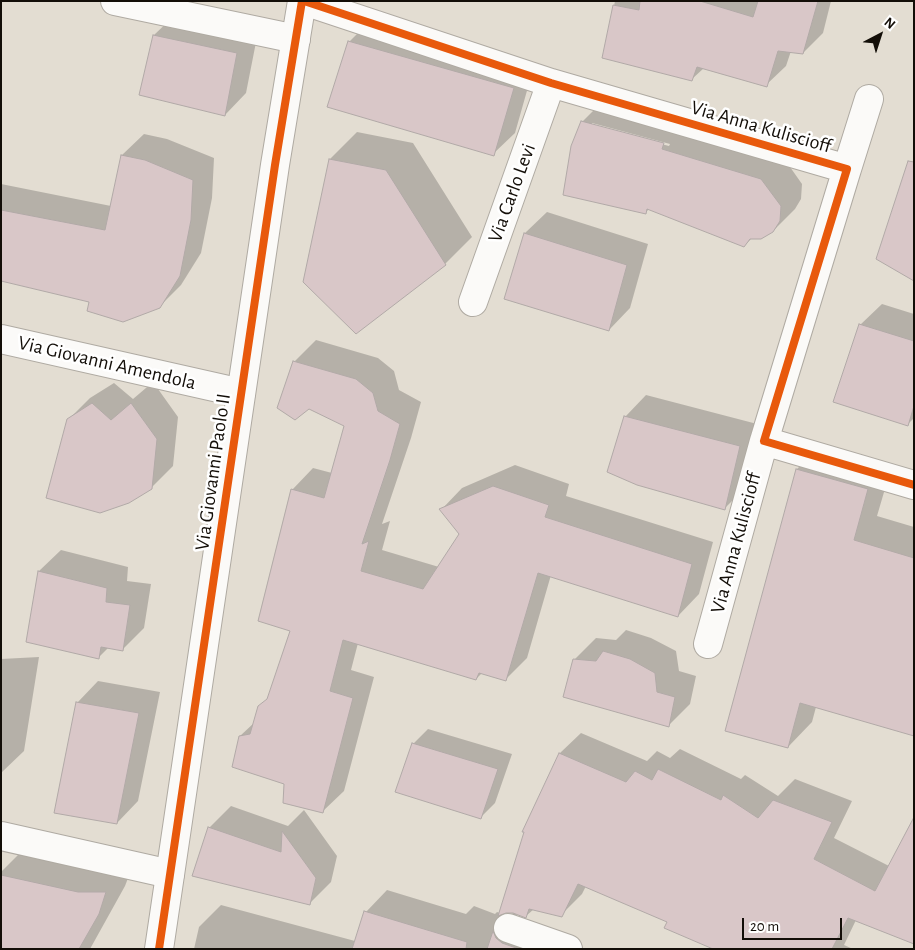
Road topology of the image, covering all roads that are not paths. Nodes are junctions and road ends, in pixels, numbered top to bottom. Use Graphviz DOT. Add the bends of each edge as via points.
graph roads {
  1 [pos="116,1"];
  2 [pos="303,1"];
  3 [pos="296,39"];
  4 [pos="551,83"];
  5 [pos="869,99"];
  6 [pos="847,169"];
  7 [pos="473,302"];
  8 [pos="1,339"];
  9 [pos="241,393"];
  10 [pos="764,441"];
  11 [pos="914,485"];
  12 [pos="708,644"];
  13 [pos="1,836"];
  14 [pos="170,874"];
  15 [pos="508,928"];
  16 [pos="159,949"];
  17 [pos="568,949"];
  1 -- 3 [label="street"];
  2 -- 3 [label="street, Via Giovanni Paolo II"];
  2 -- 4 [label="street, Via Anna Kuliscioff"];
  3 -- 9 [label="street, Via Giovanni Paolo II"];
  4 -- 6 [label="street, Via Anna Kuliscioff"];
  4 -- 7 [label="street, Via Carlo Levi"];
  5 -- 6 [label="street, Via Anna Kuliscioff"];
  6 -- 10 [label="street, Via Anna Kuliscioff"];
  8 -- 9 [label="street, Via Giovanni Amendola"];
  9 -- 14 [label="street, Via Giovanni Paolo II"];
  10 -- 11 [label="street"];
  10 -- 12 [label="street, Via Anna Kuliscioff"];
  13 -- 14 [label="street"];
  14 -- 16 [label="street, Via Giovanni Paolo II"];
  15 -- 17 [label="street"];
}
